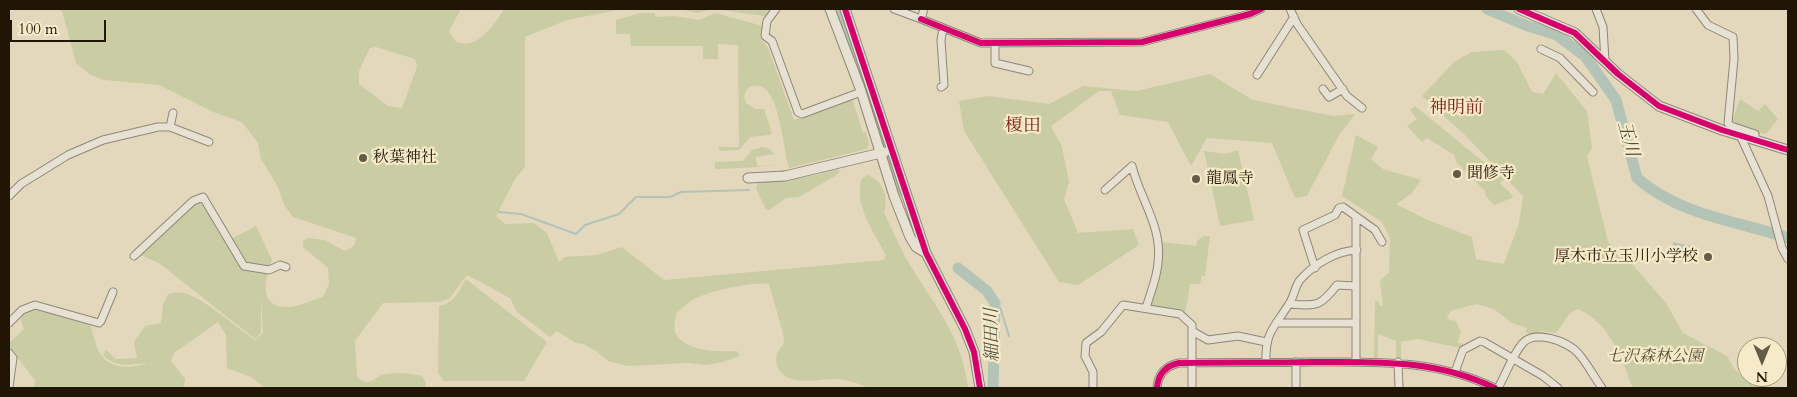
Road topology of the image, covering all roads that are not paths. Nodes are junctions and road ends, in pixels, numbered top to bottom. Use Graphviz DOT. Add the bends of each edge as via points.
graph roads {
  1 [pos="776,9"];
  2 [pos="832,9"];
  3 [pos="845,9"];
  4 [pos="894,9"];
  5 [pos="924,9"];
  6 [pos="1261,9"];
  7 [pos="1290,9"];
  8 [pos="1519,9"];
  9 [pos="1596,9"];
  10 [pos="1696,9"];
  11 [pos="1294,18"];
  12 [pos="921,19"];
  13 [pos="943,28"];
  14 [pos="995,43"];
  15 [pos="1541,49"];
  16 [pos="1606,61"];
  17 [pos="1029,71"];
  18 [pos="1257,75"];
  19 [pos="864,87"];
  20 [pos="941,87"];
  21 [pos="1323,89"];
  22 [pos="1343,89"];
  23 [pos="1593,92"];
  24 [pos="1362,108"];
  25 [pos="173,113"];
  26 [pos="170,127"];
  27 [pos="1740,135"];
  28 [pos="1755,140"];
  29 [pos="209,142"];
  30 [pos="1788,150"];
  31 [pos="887,151"];
  32 [pos="748,178"];
  33 [pos="1105,190"];
  34 [pos="9,196"];
  35 [pos="1356,217"];
  36 [pos="1382,242"];
  37 [pos="1356,250"];
  38 [pos="926,253"];
  39 [pos="134,256"];
  40 [pos="1788,259"];
  41 [pos="286,267"];
  42 [pos="1315,268"];
  43 [pos="1356,286"];
  44 [pos="113,292"];
  45 [pos="1289,304"];
  46 [pos="1146,308"];
  47 [pos="9,322"];
  48 [pos="1356,322"];
  49 [pos="1276,323"];
  50 [pos="1192,331"];
  51 [pos="1266,342"];
  52 [pos="9,353"];
  53 [pos="1514,358"];
  54 [pos="1192,362"];
  55 [pos="1266,362"];
  56 [pos="1296,362"];
  57 [pos="1356,362"];
  58 [pos="1398,362"];
  59 [pos="1455,372"];
  60 [pos="9,386"];
  61 [pos="980,388"];
  62 [pos="1093,388"];
  63 [pos="1158,388"];
  64 [pos="1192,388"];
  65 [pos="1296,388"];
  66 [pos="1399,388"];
  67 [pos="1497,388"];
  68 [pos="1558,388"];
  69 [pos="1602,388"];
  1 -- 19 [label="street" via="766,21 764,36 772,41 798,112 802,114"];
  2 -- 19 [label="street"];
  3 -- 19 [label="street"];
  4 -- 12 [label="street"];
  5 -- 12 [label="street"];
  6 -- 14 [label="street" via="1148,42"];
  7 -- 11 [label="street"];
  8 -- 16 [label="street" via="1575,34"];
  9 -- 16 [label="street" via="1603,27"];
  10 -- 28 [label="street" via="1708,25 1734,37 1728,123 1755,134"];
  11 -- 18 [label="street"];
  11 -- 22 [label="street"];
  12 -- 13 [label="street"];
  13 -- 14 [label="street" via="980,43"];
  13 -- 20 [label="street" via="944,85"];
  14 -- 17 [label="street" via="995,63"];
  15 -- 23 [label="street" via="1560,58"];
  16 -- 27 [label="street" via="1659,106"];
  19 -- 31 [label="street"];
  19 -- 31 [label="street"];
  21 -- 22 [label="street" via="1330,99"];
  22 -- 24 [label="street"];
  25 -- 26 [label="street"];
  26 -- 29 [label="street"];
  26 -- 34 [label="street" via="158,127 86,146 21,184"];
  27 -- 28 [label="street"];
  27 -- 40 [label="street" via="1768,196"];
  28 -- 30 [label="street"];
  31 -- 32 [label="street" via="785,176"];
  31 -- 38 [label="street"];
  31 -- 38 [label="street" via="910,237 916,247"];
  33 -- 46 [label="street" via="1132,166 1159,243 1158,266"];
  35 -- 36 [label="street" via="1375,230"];
  35 -- 37 [label="street"];
  35 -- 42 [label="street" via="1344,207 1337,209 1335,215 1303,230"];
  37 -- 42 [label="street" via="1344,250"];
  37 -- 43 [label="street"];
  38 -- 61 [label="street" via="971,345 979,371"];
  39 -- 41 [label="street" via="193,201 203,197 244,266 269,270 280,265"];
  42 -- 45 [label="street" via="1300,280"];
  43 -- 45 [label="street" via="1337,285 1326,300 1317,305"];
  43 -- 48 [label="street"];
  44 -- 47 [label="street" via="102,322 35,305 22,310"];
  45 -- 49 [label="street"];
  46 -- 50 [label="street" via="1180,314 1192,325"];
  46 -- 62 [label="street" via="1127,304 1119,308 1102,332 1086,343 1084,356 1093,372"];
  48 -- 49 [label="street"];
  48 -- 57 [label="street"];
  49 -- 51 [label="street"];
  50 -- 51 [label="street" via="1208,340 1238,336"];
  50 -- 54 [label="street"];
  51 -- 55 [label="street"];
  52 -- 60 [label="street" via="13,358"];
  53 -- 59 [label="street" via="1480,341 1463,350"];
  53 -- 67 [label="street"];
  53 -- 68 [label="street"];
  53 -- 69 [label="street" via="1522,343 1532,338 1560,342 1578,354"];
  54 -- 55 [label="street"];
  54 -- 63 [label="street" via="1166,368 1159,378"];
  54 -- 64 [label="street"];
  55 -- 56 [label="street"];
  56 -- 57 [label="street"];
  56 -- 65 [label="street"];
  57 -- 58 [label="street"];
  58 -- 59 [label="street"];
  58 -- 66 [label="street"];
  59 -- 67 [label="street"];
}
